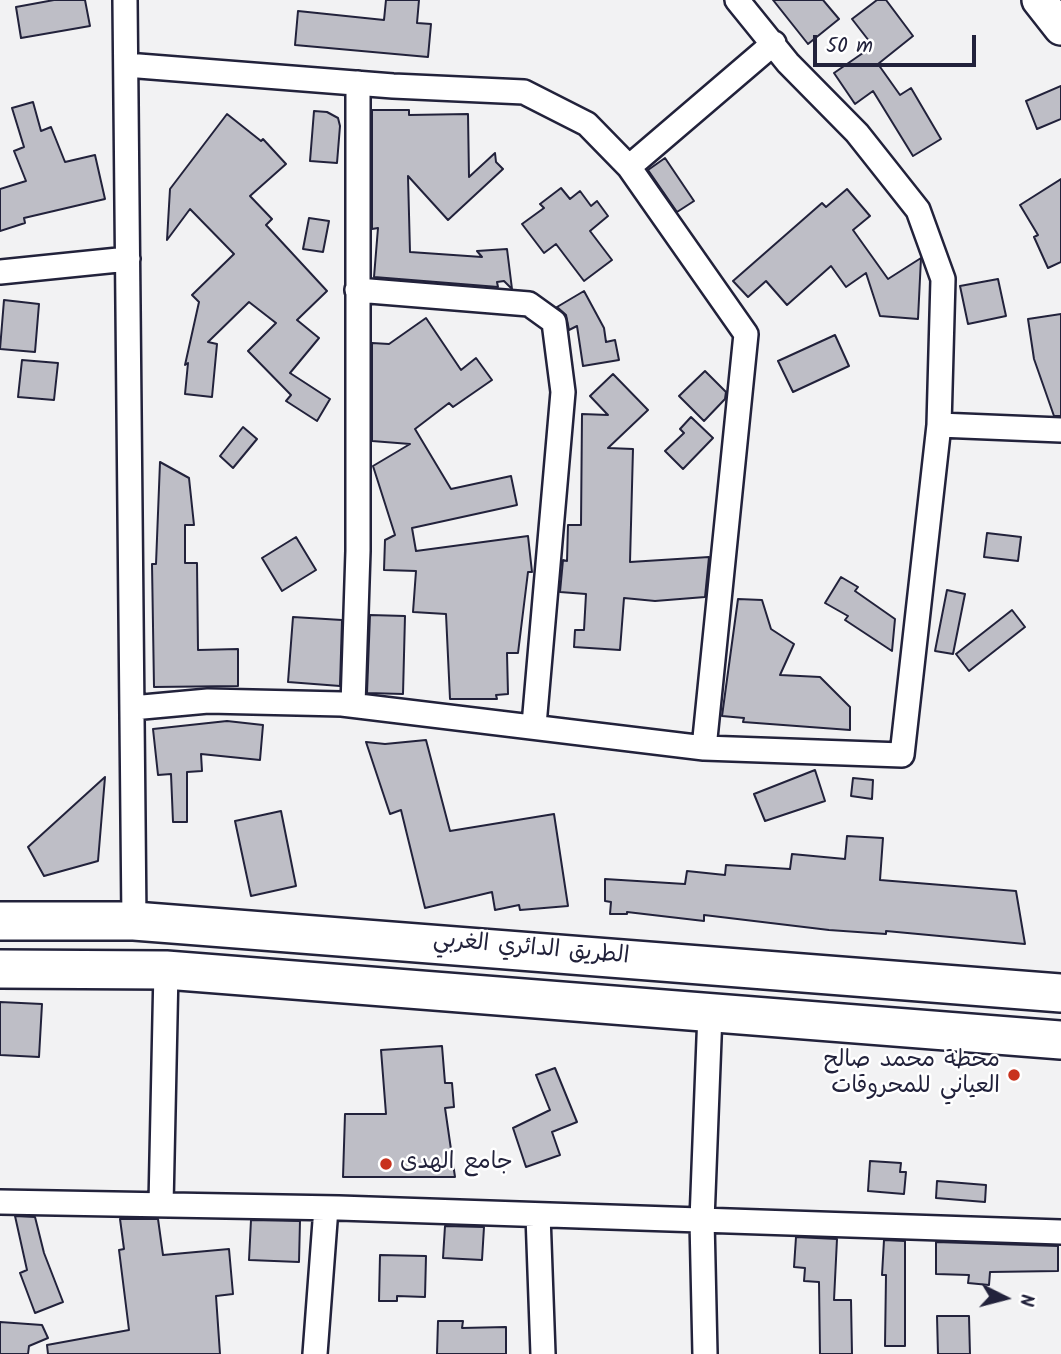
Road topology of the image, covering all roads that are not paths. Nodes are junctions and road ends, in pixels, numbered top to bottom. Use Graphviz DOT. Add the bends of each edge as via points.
graph roads {
  1 [pos="125,0"];
  2 [pos="737,0"];
  3 [pos="1039,0"];
  4 [pos="1061,28"];
  5 [pos="774,43"];
  6 [pos="126,65"];
  7 [pos="358,83"];
  8 [pos="629,166"];
  9 [pos="128,260"];
  10 [pos="0,272"];
  11 [pos="357,290"];
  12 [pos="939,425"];
  13 [pos="1061,430"];
  14 [pos="353,705"];
  15 [pos="132,709"];
  16 [pos="534,725"];
  17 [pos="704,748"];
  18 [pos="0,921"];
  19 [pos="134,921"];
  20 [pos="447,944"];
  21 [pos="0,969"];
  22 [pos="166,970"];
  23 [pos="443,993"];
  24 [pos="1061,993"];
  25 [pos="710,1013"];
  26 [pos="1061,1040"];
  27 [pos="0,1202"];
  28 [pos="161,1205"];
  29 [pos="326,1208"];
  30 [pos="538,1214"];
  31 [pos="702,1220"];
  32 [pos="1061,1232"];
  33 [pos="315,1354"];
  34 [pos="543,1354"];
  35 [pos="705,1354"];
  1 -- 6 [label="street"];
  2 -- 5 [label="street"];
  3 -- 4 [label="street"];
  5 -- 8 [label="street"];
  5 -- 12 [label="street" via="857,133 918,210 943,279"];
  6 -- 7 [label="street"];
  6 -- 9 [label="street"];
  7 -- 8 [label="street" via="524,92 587,124"];
  7 -- 11 [label="street"];
  8 -- 17 [label="street" via="746,334"];
  9 -- 10 [label="street"];
  9 -- 15 [label="street"];
  11 -- 14 [label="street" via="358,551"];
  11 -- 16 [label="street" via="529,304 555,322 563,392"];
  12 -- 13 [label="street"];
  12 -- 17 [label="street" via="902,755"];
  14 -- 15 [label="street" via="208,701"];
  14 -- 16 [label="street"];
  15 -- 19 [label="street"];
  16 -- 17 [label="street"];
  18 -- 19 [label="main road, الطريق الدائري الغربي"];
  19 -- 20 [label="main road, الطريق الدائري الغربي"];
  20 -- 23 [label="main road"];
  20 -- 24 [label="main road, الطريق الدائري الغربي"];
  21 -- 22 [label="main road"];
  22 -- 23 [label="main road"];
  22 -- 28 [label="street"];
  23 -- 25 [label="main road"];
  25 -- 26 [label="main road"];
  25 -- 31 [label="street"];
  27 -- 28 [label="street"];
  28 -- 29 [label="street"];
  29 -- 30 [label="street"];
  29 -- 33 [label="street"];
  30 -- 31 [label="street"];
  30 -- 34 [label="street"];
  31 -- 32 [label="street"];
  31 -- 35 [label="street"];
}
